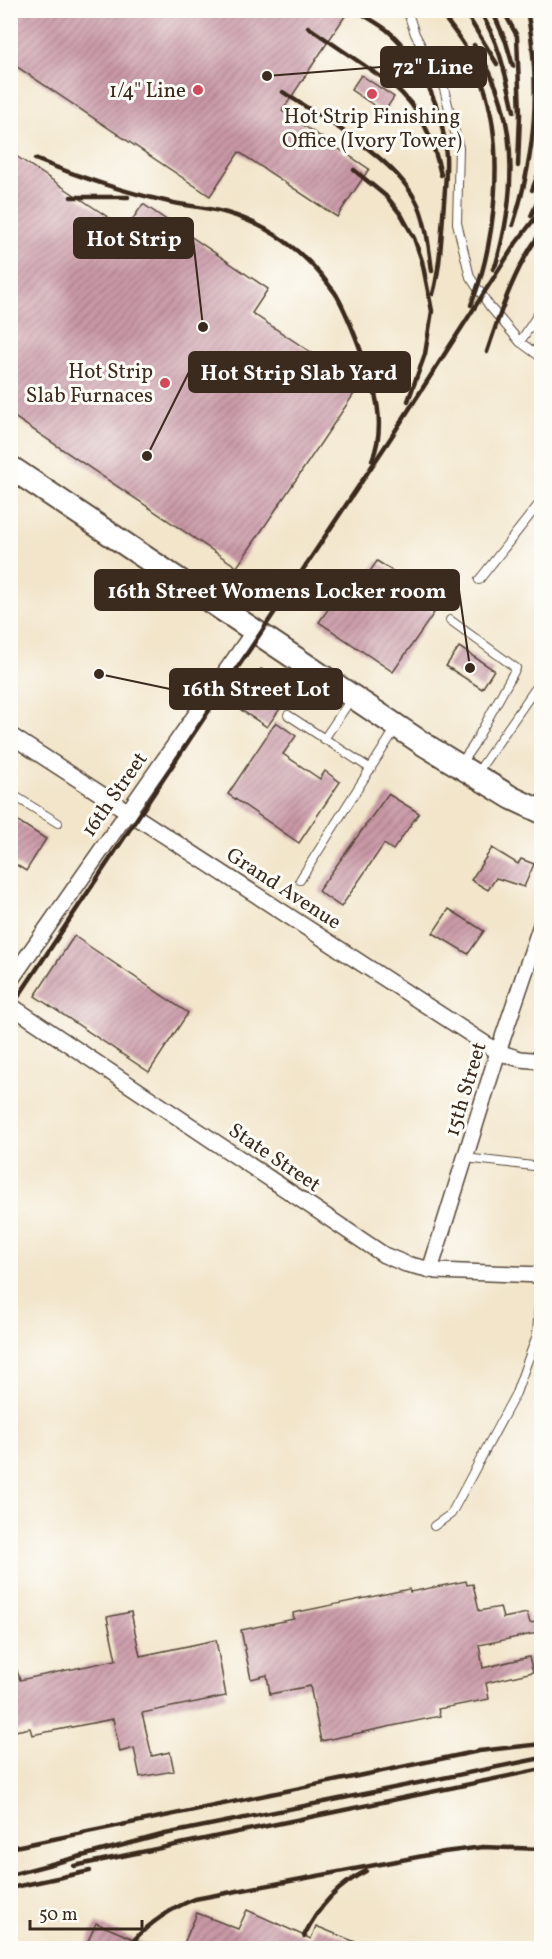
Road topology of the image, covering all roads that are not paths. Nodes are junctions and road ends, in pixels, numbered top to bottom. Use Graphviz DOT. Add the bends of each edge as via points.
graph roads {
  1 [pos="407,10"];
  2 [pos="542,308"];
  3 [pos="520,342"];
  4 [pos="542,358"];
  5 [pos="10,467"];
  6 [pos="542,500"];
  7 [pos="479,580"];
  8 [pos="450,620"];
  9 [pos="254,631"];
  10 [pos="542,679"];
  11 [pos="353,697"];
  12 [pos="288,716"];
  13 [pos="397,727"];
  14 [pos="10,735"];
  15 [pos="324,739"];
  16 [pos="370,769"];
  17 [pos="466,772"];
  18 [pos="10,793"];
  19 [pos="127,812"];
  20 [pos="542,812"];
  21 [pos="58,823"];
  22 [pos="300,880"];
  23 [pos="542,922"];
  24 [pos="538,945"];
  25 [pos="10,981"];
  26 [pos="10,1005"];
  27 [pos="498,1052"];
  28 [pos="542,1061"];
  29 [pos="465,1158"];
  30 [pos="542,1167"];
  31 [pos="430,1270"];
  32 [pos="541,1275"];
  33 [pos="434,1526"];
  1 -- 3 [label="lane" via="444,89 459,148 457,223 470,277"];
  2 -- 3 [label="lane"];
  3 -- 4 [label="lane"];
  5 -- 9 [label="main road"];
  6 -- 7 [label="lane"];
  8 -- 17 [label="lane" via="516,668 473,746"];
  9 -- 11 [label="main road"];
  9 -- 19 [label="street, 16th Street"];
  10 -- 17 [label="lane"];
  11 -- 13 [label="main road"];
  11 -- 15 [label="lane"];
  12 -- 15 [label="lane"];
  13 -- 16 [label="lane"];
  13 -- 17 [label="main road"];
  14 -- 19 [label="street, Grand Avenue"];
  15 -- 16 [label="lane"];
  16 -- 22 [label="lane"];
  17 -- 20 [label="main road"];
  18 -- 21 [label="lane"];
  19 -- 25 [label="street, 16th Street"];
  19 -- 27 [label="street, Grand Avenue"];
  23 -- 24 [label="street, 15th Street"];
  24 -- 27 [label="street, 15th Street"];
  26 -- 31 [label="street, State Street" via="384,1255"];
  27 -- 28 [label="street, Grand Avenue"];
  27 -- 29 [label="street, 15th Street"];
  29 -- 30 [label="lane"];
  29 -- 31 [label="street, 15th Street"];
  31 -- 32 [label="street, State Street"];
  32 -- 33 [label="lane" via="537,1335 516,1393 451,1514"];
}
